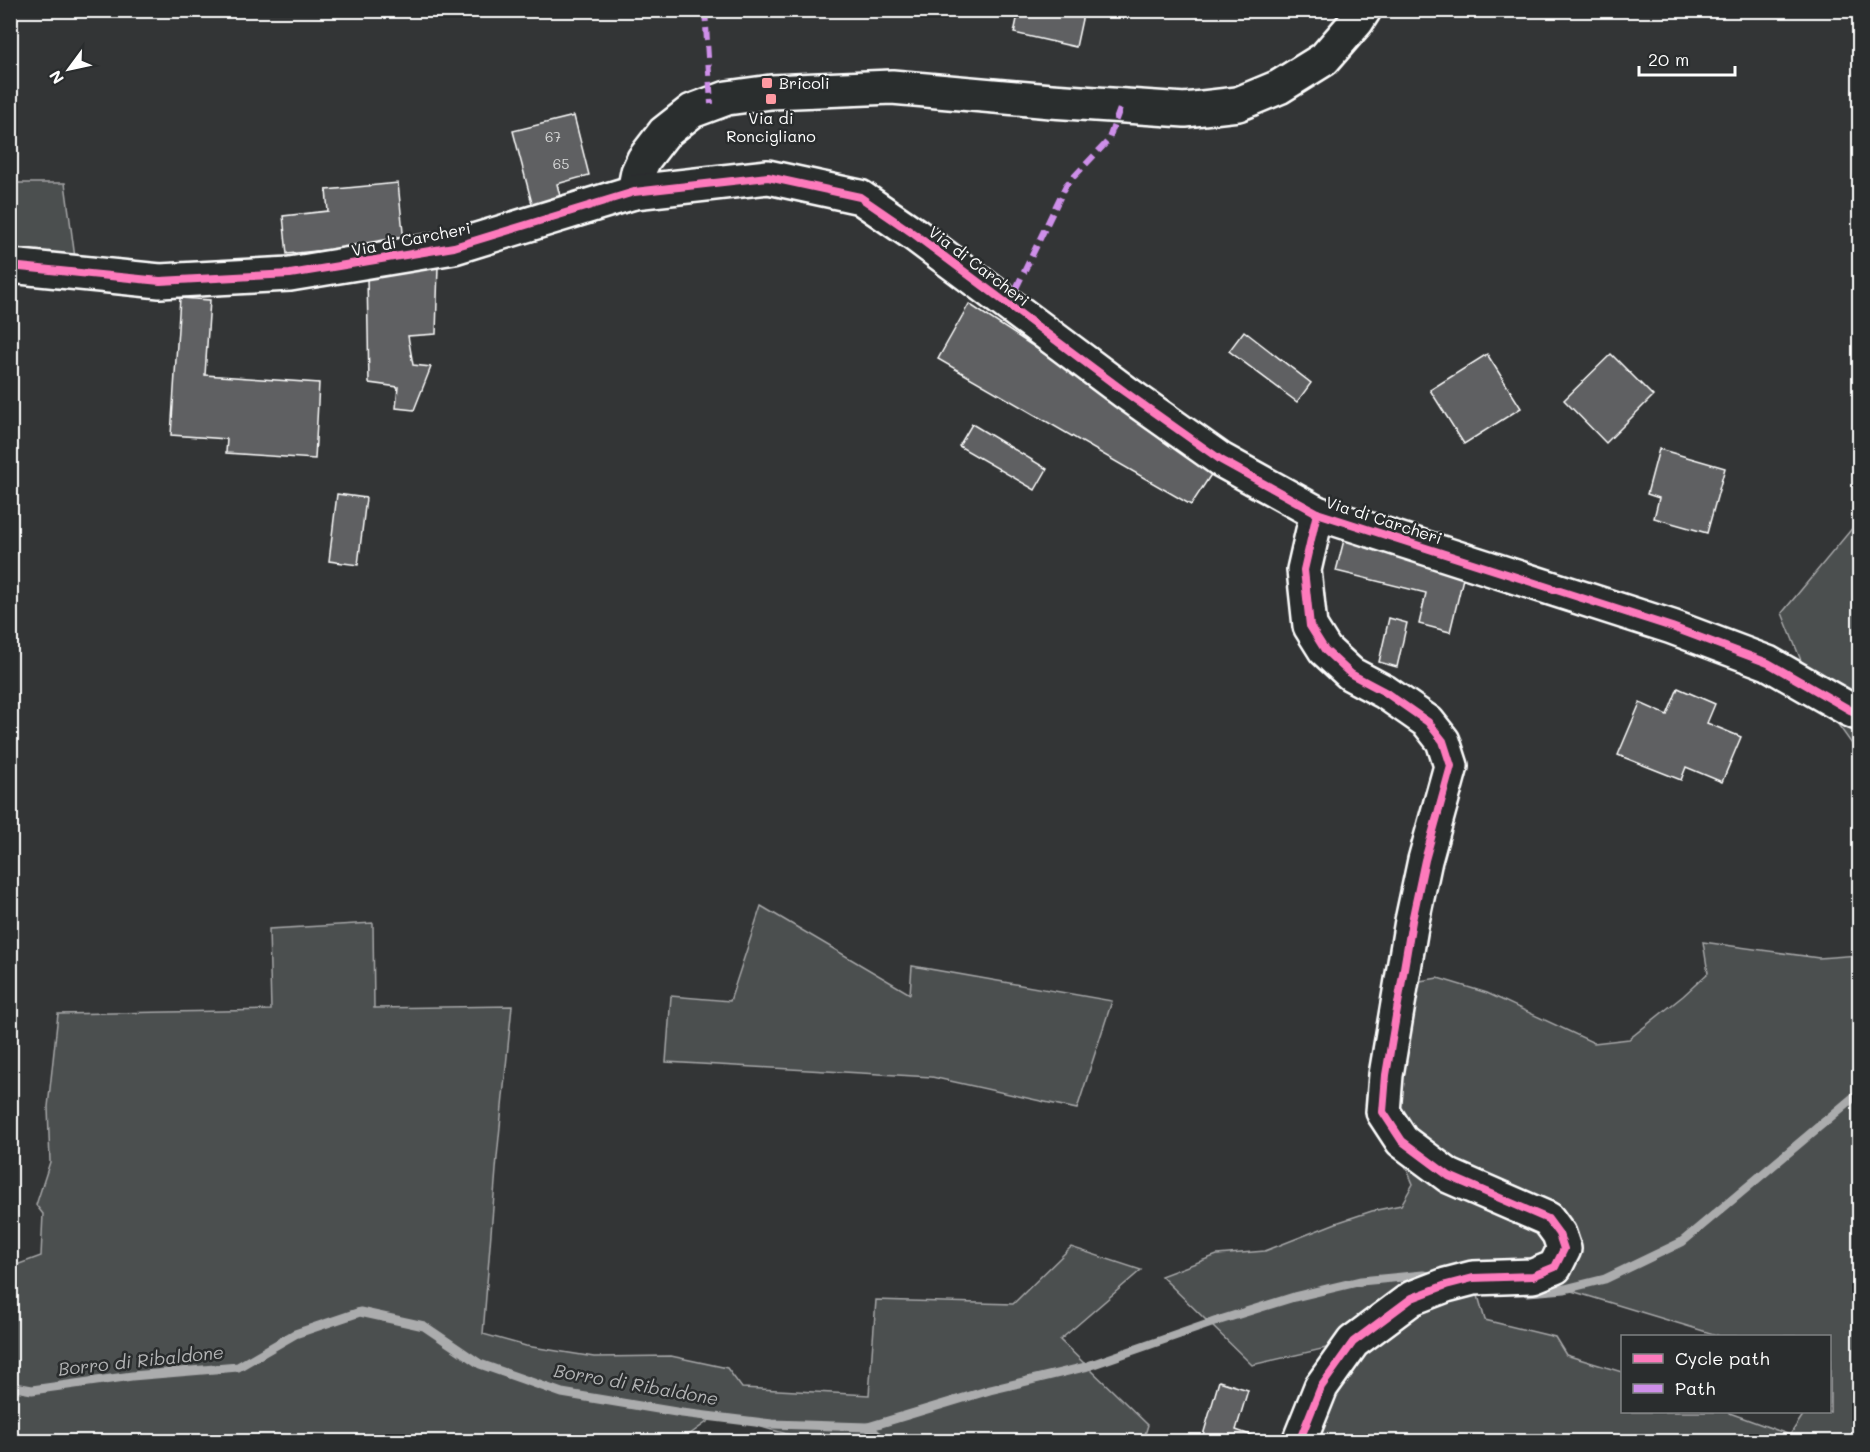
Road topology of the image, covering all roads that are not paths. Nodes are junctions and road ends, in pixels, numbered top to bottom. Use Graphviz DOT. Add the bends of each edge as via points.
graph roads {
  1 [pos="1364,10"];
  2 [pos="634,192"];
  3 [pos="10,266"];
  4 [pos="1317,513"];
  5 [pos="1860,714"];
  6 [pos="1299,1442"];
  1 -- 2 [label="street" via="1324,60 1279,87 1238,104 1185,110 892,87 771,92 727,98 692,111 664,133 644,159"];
  2 -- 3 [label="street, Via di Carcheri" via="453,247 290,274 160,281"];
  2 -- 4 [label="street, Via di Carcheri" via="768,177 860,197 1221,460"];
  4 -- 5 [label="street, Via di Carcheri" via="1672,627 1768,663"];
  4 -- 6 [label="street" via="1304,570 1310,626 1325,650 1352,674 1428,722 1443,741 1451,766 1412,921 1383,1112 1402,1141 1449,1176 1548,1220 1564,1249 1555,1267 1533,1276 1473,1278 1412,1298 1353,1342 1321,1387"];
}
